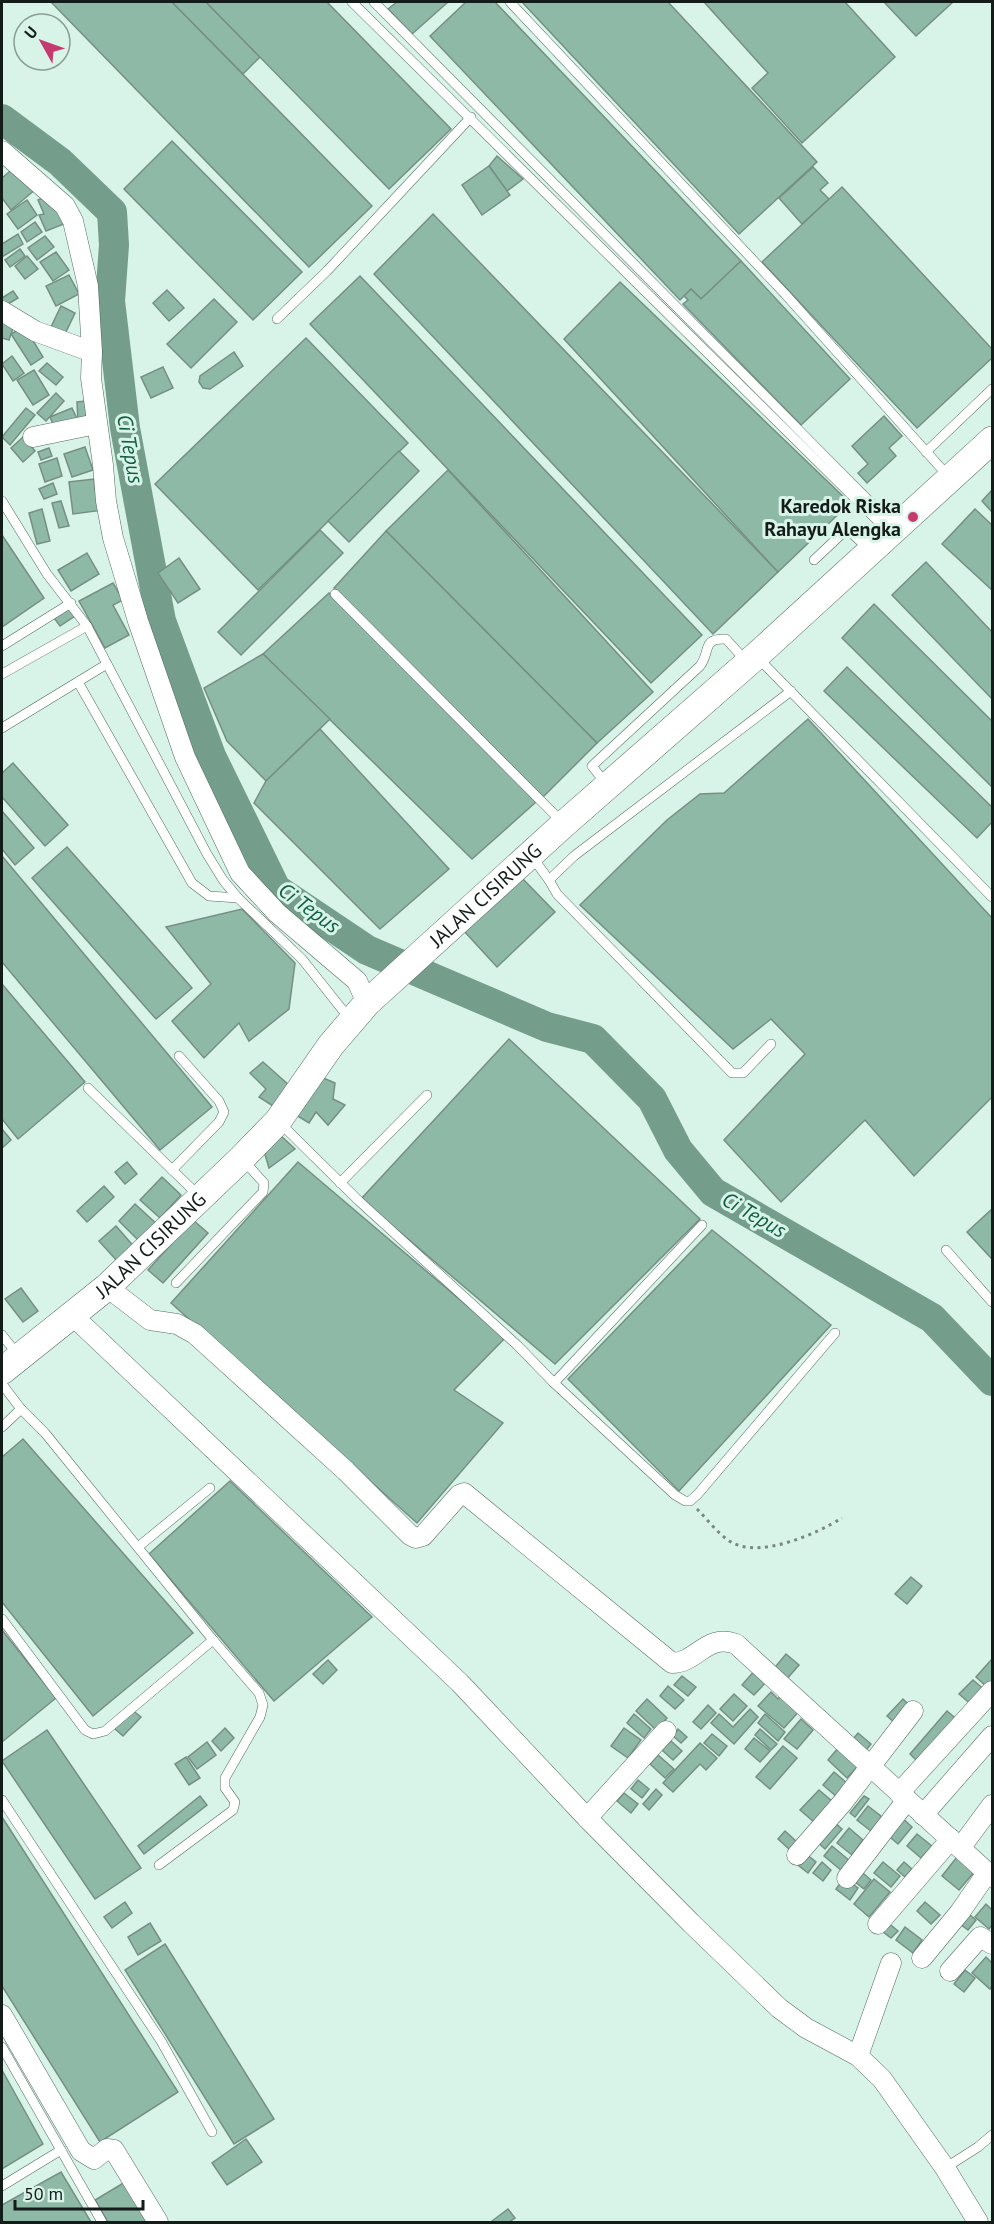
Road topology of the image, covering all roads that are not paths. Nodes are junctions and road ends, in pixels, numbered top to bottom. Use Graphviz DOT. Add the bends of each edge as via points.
graph roads {
  1 [pos="352,2"];
  2 [pos="374,2"];
  3 [pos="510,2"];
  4 [pos="471,117"];
  5 [pos="2,152"];
  6 [pos="2,311"];
  7 [pos="278,319"];
  8 [pos="92,352"];
  9 [pos="993,389"];
  10 [pos="96,424"];
  11 [pos="33,436"];
  12 [pos="993,440"];
  13 [pos="926,452"];
  14 [pos="950,478"];
  15 [pos="2,501"];
  16 [pos="887,538"];
  17 [pos="814,560"];
  18 [pos="335,594"];
  19 [pos="71,603"];
  20 [pos="87,626"];
  21 [pos="2,646"];
  22 [pos="752,660"];
  23 [pos="107,664"];
  24 [pos="2,674"];
  25 [pos="78,682"];
  26 [pos="790,691"];
  27 [pos="2,728"];
  28 [pos="608,786"];
  29 [pos="564,824"];
  30 [pos="531,855"];
  31 [pos="549,880"];
  32 [pos="993,897"];
  33 [pos="238,898"];
  34 [pos="368,1004"];
  35 [pos="771,1044"];
  36 [pos="180,1056"];
  37 [pos="88,1088"];
  38 [pos="427,1095"];
  39 [pos="278,1121"];
  40 [pos="242,1158"];
  41 [pos="172,1170"];
  42 [pos="340,1183"];
  43 [pos="201,1197"];
  44 [pos="702,1225"];
  45 [pos="946,1250"];
  46 [pos="176,1283"];
  47 [pos="107,1287"];
  48 [pos="993,1302"];
  49 [pos="72,1315"];
  50 [pos="835,1333"];
  51 [pos="2,1335"];
  52 [pos="11,1364"];
  53 [pos="554,1383"];
  54 [pos="2,1384"];
  55 [pos="21,1409"];
  56 [pos="2,1427"];
  57 [pos="210,1488"];
  58 [pos="138,1548"];
  59 [pos="2,1619"];
  60 [pos="213,1640"];
  61 [pos="993,1691"];
  62 [pos="913,1711"];
  63 [pos="666,1731"];
  64 [pos="993,1736"];
  65 [pos="871,1766"];
  66 [pos="903,1797"];
  67 [pos="2,1800"];
  68 [pos="993,1805"];
  69 [pos="923,1815"];
  70 [pos="587,1818"];
  71 [pos="956,1843"];
  72 [pos="797,1855"];
  73 [pos="159,1865"];
  74 [pos="990,1875"];
  75 [pos="847,1878"];
  76 [pos="878,1924"];
  77 [pos="993,1944"];
  78 [pos="922,1958"];
  79 [pos="891,1963"];
  80 [pos="950,1971"];
  81 [pos="2,2015"];
  82 [pos="2,2047"];
  83 [pos="858,2056"];
  84 [pos="212,2132"];
  85 [pos="993,2135"];
  86 [pos="61,2150"];
  87 [pos="945,2168"];
  88 [pos="2,2186"];
  89 [pos="102,2223"];
  90 [pos="158,2223"];
  91 [pos="978,2223"];
  1 -- 4 [label="lane"];
  2 -- 16 [label="lane"];
  3 -- 13 [label="lane" via="785,294"];
  4 -- 7 [label="lane"];
  4 -- 16 [label="lane"];
  5 -- 8 [label="street" via="65,206 72,221 88,286"];
  6 -- 8 [label="street" via="35,331"];
  8 -- 10 [label="street"];
  9 -- 13 [label="lane"];
  10 -- 11 [label="street"];
  10 -- 34 [label="street" via="113,538 185,756 240,873 277,913 357,981"];
  12 -- 14 [label="main road, JALAN CISIRUNG"];
  13 -- 14 [label="lane"];
  14 -- 16 [label="main road, JALAN CISIRUNG"];
  15 -- 19 [label="lane" via="47,574"];
  16 -- 17 [label="lane" via="847,529"];
  16 -- 22 [label="main road, JALAN CISIRUNG"];
  18 -- 29 [label="lane"];
  19 -- 20 [label="lane"];
  19 -- 21 [label="lane"];
  20 -- 23 [label="lane"];
  20 -- 24 [label="lane"];
  22 -- 26 [label="lane"];
  22 -- 28 [label="main road, JALAN CISIRUNG"];
  22 -- 28 [label="lane" via="726,639 709,643 700,666 592,766"];
  23 -- 25 [label="lane"];
  23 -- 33 [label="lane" via="207,854"];
  25 -- 27 [label="lane"];
  25 -- 33 [label="lane" via="192,883 209,896"];
  26 -- 31 [label="lane" via="574,856"];
  26 -- 32 [label="lane"];
  28 -- 29 [label="main road, JALAN CISIRUNG"];
  29 -- 30 [label="main road, JALAN CISIRUNG"];
  30 -- 31 [label="lane"];
  30 -- 34 [label="main road, JALAN CISIRUNG"];
  31 -- 35 [label="lane" via="557,894 732,1073 743,1073"];
  33 -- 34 [label="lane" via="302,959"];
  34 -- 39 [label="main road, JALAN CISIRUNG" via="331,1045"];
  36 -- 41 [label="lane" via="224,1112"];
  37 -- 41 [label="lane"];
  38 -- 42 [label="lane"];
  39 -- 40 [label="main road, JALAN CISIRUNG"];
  39 -- 42 [label="lane"];
  40 -- 43 [label="main road, JALAN CISIRUNG"];
  40 -- 46 [label="lane" via="264,1183 263,1192"];
  41 -- 43 [label="lane"];
  42 -- 53 [label="lane"];
  43 -- 47 [label="main road, JALAN CISIRUNG"];
  44 -- 53 [label="lane"];
  45 -- 48 [label="lane"];
  47 -- 49 [label="main road, JALAN CISIRUNG"];
  47 -- 65 [label="street" via="150,1320 177,1324 195,1334 346,1471 410,1535 423,1536 464,1493 672,1663 681,1662 713,1643 736,1644"];
  49 -- 52 [label="main road, JALAN CISIRUNG"];
  49 -- 70 [label="street" via="460,1683"];
  50 -- 53 [label="lane" via="690,1501 675,1494"];
  51 -- 52 [label="lane"];
  54 -- 55 [label="lane"];
  55 -- 56 [label="lane"];
  55 -- 58 [label="lane"];
  57 -- 58 [label="lane"];
  58 -- 60 [label="lane"];
  59 -- 60 [label="lane" via="85,1730 93,1734 105,1731"];
  60 -- 73 [label="lane" via="259,1693 263,1705 225,1778 225,1788 235,1802 233,1810"];
  61 -- 66 [label="street"];
  62 -- 65 [label="street"];
  63 -- 70 [label="street"];
  64 -- 69 [label="street"];
  65 -- 66 [label="street"];
  65 -- 72 [label="street"];
  66 -- 69 [label="street"];
  66 -- 75 [label="street"];
  67 -- 84 [label="lane" via="161,2041"];
  68 -- 71 [label="street"];
  69 -- 71 [label="street"];
  70 -- 83 [label="street" via="779,2008 806,2028"];
  71 -- 74 [label="street"];
  71 -- 76 [label="street"];
  74 -- 78 [label="street"];
  77 -- 80 [label="street" via="980,1937"];
  79 -- 83 [label="street"];
  81 -- 90 [label="street" via="81,2151 94,2158 106,2149 114,2150"];
  82 -- 86 [label="lane"];
  83 -- 87 [label="street" via="882,2079"];
  85 -- 87 [label="lane"];
  86 -- 88 [label="lane"];
  86 -- 89 [label="lane"];
  87 -- 91 [label="street"];
}
